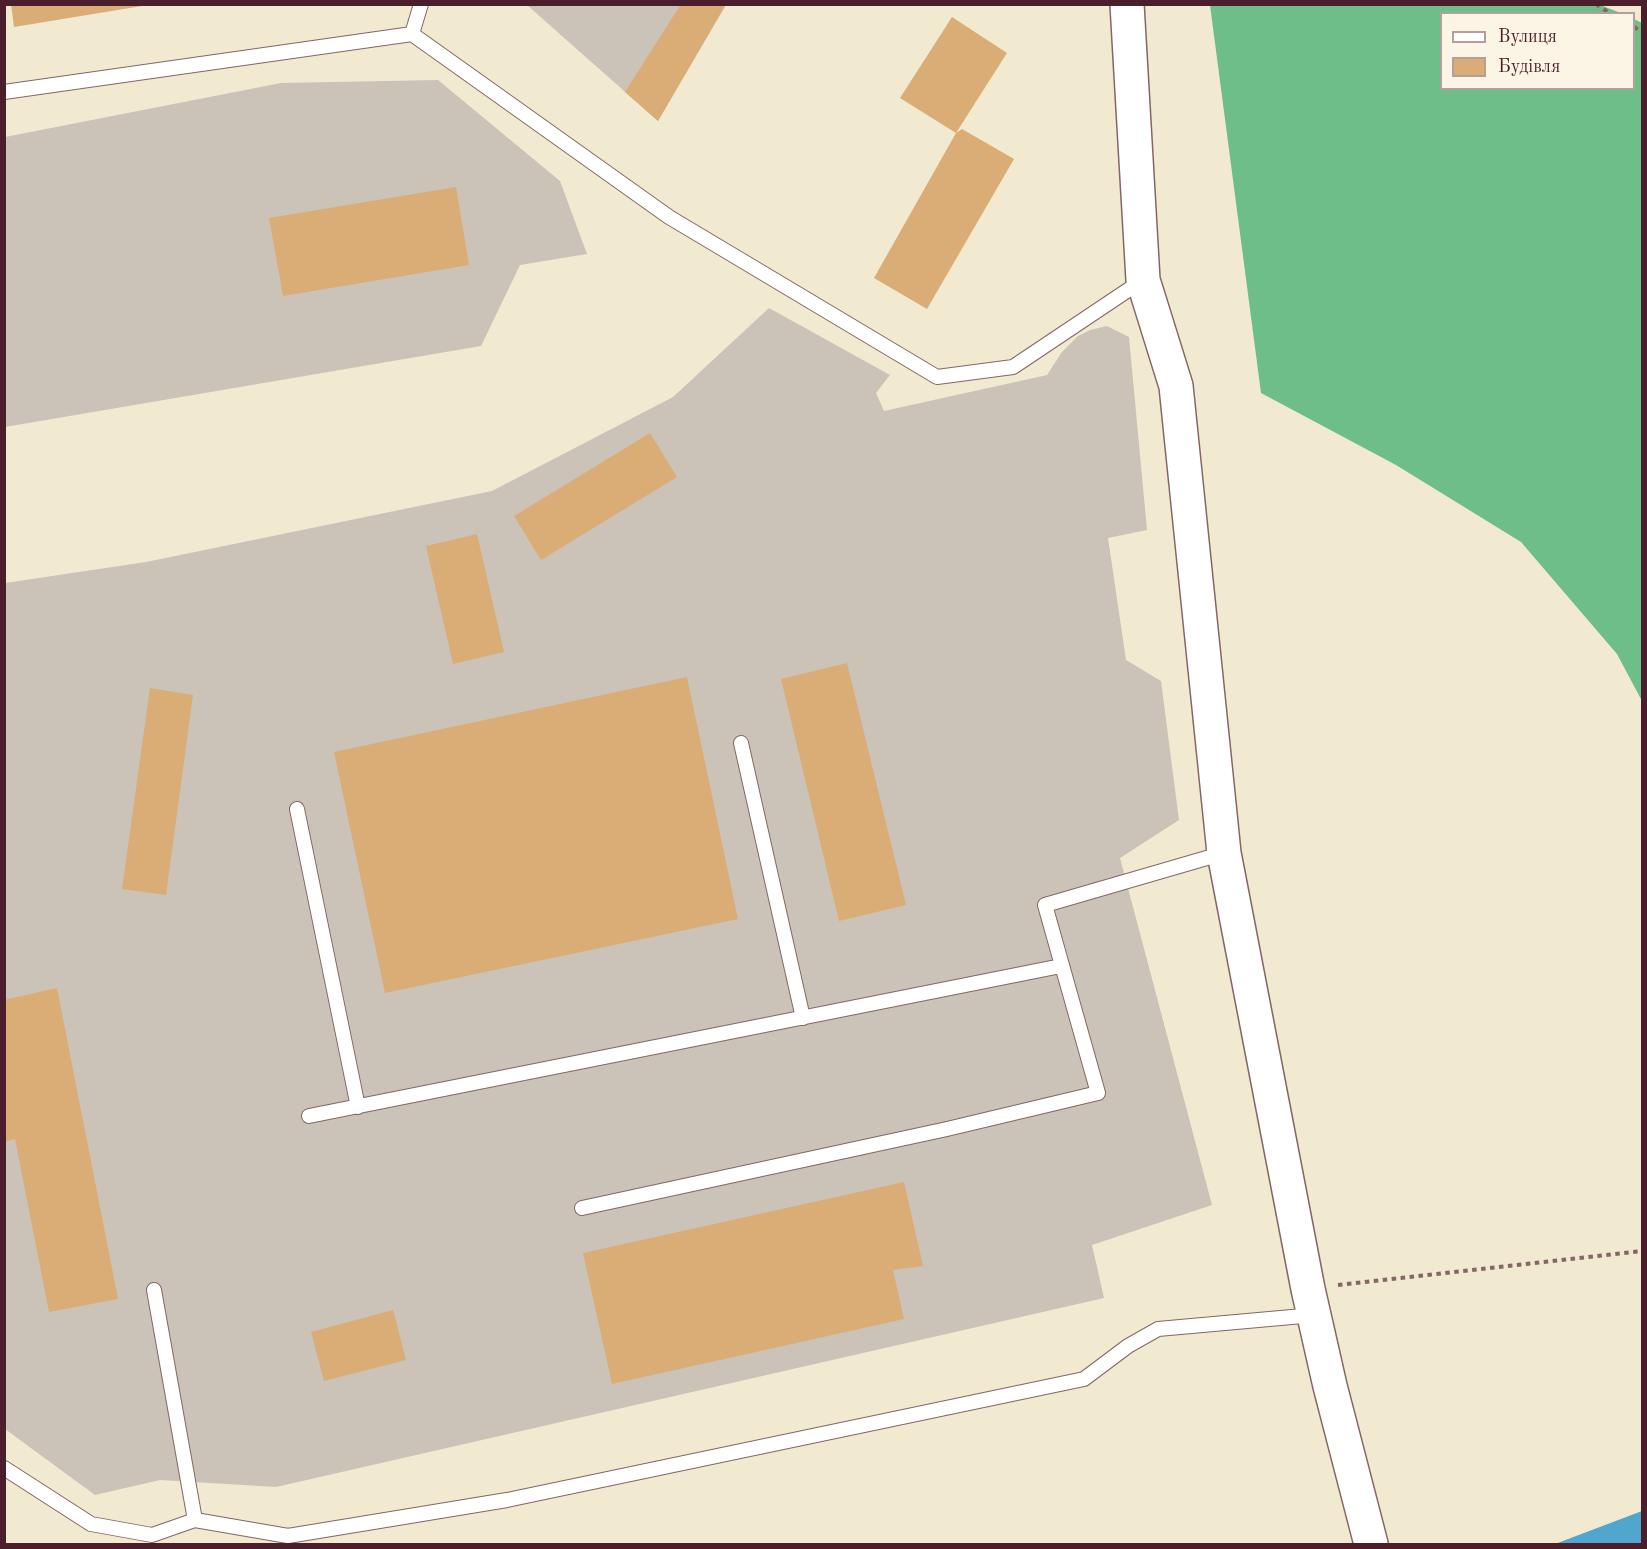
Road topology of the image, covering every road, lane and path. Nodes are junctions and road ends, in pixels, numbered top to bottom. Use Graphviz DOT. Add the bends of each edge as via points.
graph roads {
  1 [pos="421,4"];
  2 [pos="1126,4"];
  3 [pos="412,34"];
  4 [pos="4,92"];
  5 [pos="1143,280"];
  6 [pos="741,743"];
  7 [pos="297,809"];
  8 [pos="1224,853"];
  9 [pos="1061,966"];
  10 [pos="803,1018"];
  11 [pos="358,1107"];
  12 [pos="309,1116"];
  13 [pos="582,1208"];
  14 [pos="1642,1251"];
  15 [pos="154,1290"];
  16 [pos="1311,1302"];
  17 [pos="4,1468"];
  18 [pos="195,1520"];
  19 [pos="1371,1545"];
  1 -- 3 [label="lane"];
  2 -- 5 [label="street"];
  3 -- 4 [label="lane"];
  3 -- 5 [label="lane" via="669,217 937,377 1013,367"];
  5 -- 8 [label="street" via="1176,386"];
  6 -- 10 [label="lane"];
  7 -- 11 [label="lane"];
  8 -- 9 [label="lane" via="1045,905"];
  8 -- 16 [label="street"];
  9 -- 10 [label="lane"];
  9 -- 13 [label="lane" via="1098,1093"];
  10 -- 11 [label="lane"];
  11 -- 12 [label="lane"];
  14 -- 16 [label="path"];
  15 -- 18 [label="lane"];
  16 -- 18 [label="lane" via="1158,1329 1084,1378 507,1500 288,1536"];
  16 -- 19 [label="street"];
  17 -- 18 [label="lane" via="91,1524 152,1534"];
}
